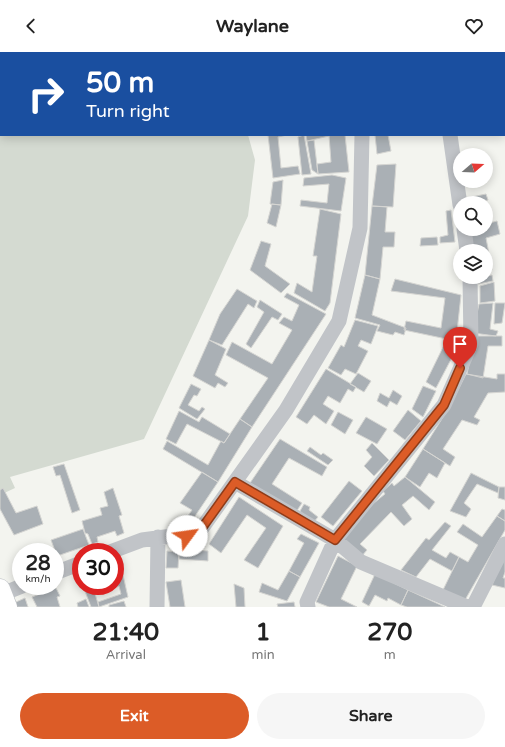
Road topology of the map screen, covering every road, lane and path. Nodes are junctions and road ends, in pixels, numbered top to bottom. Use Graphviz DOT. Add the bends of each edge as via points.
graph roads {
  1 [pos="362,136"];
  2 [pos="450,136"];
  3 [pos="459,196"];
  4 [pos="470,284"];
  5 [pos="235,482"];
  6 [pos="158,537"];
  7 [pos="335,540"];
  8 [pos="505,544"];
  9 [pos="124,547"];
  10 [pos="12,592"];
  11 [pos="3,597"];
  12 [pos="157,607"];
  13 [pos="308,607"];
  14 [pos="467,607"];
  15 [pos="473,607"];
  1 -- 5 [label="street" via="360,228 339,321 286,410"];
  2 -- 3 [label="street"];
  4 -- 7 [label="street" via="471,344 444,405"];
  5 -- 6 [label="street" via="202,528 195,533"];
  5 -- 7 [label="street"];
  6 -- 9 [label="street"];
  6 -- 12 [label="street"];
  7 -- 13 [label="street" via="307,602"];
  7 -- 14 [label="street" via="361,562"];
  8 -- 15 [label="street"];
  10 -- 11 [label="street"];
}
